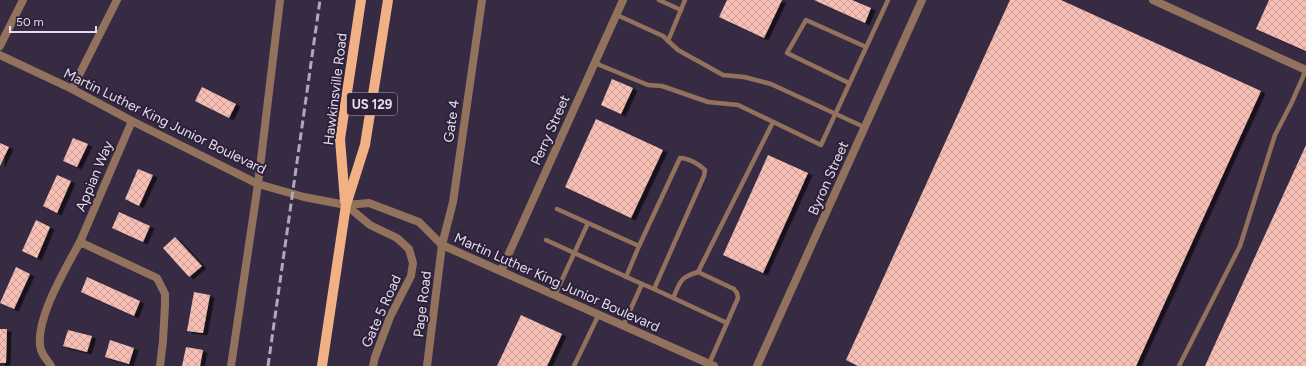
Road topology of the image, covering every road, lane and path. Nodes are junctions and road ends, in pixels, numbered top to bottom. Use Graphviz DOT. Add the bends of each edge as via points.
graph roads {
  1 [pos="23,0"];
  2 [pos="117,0"];
  3 [pos="280,0"];
  4 [pos="361,0"];
  5 [pos="388,0"];
  6 [pos="482,0"];
  7 [pos="624,0"];
  8 [pos="659,0"];
  9 [pos="685,0"];
  10 [pos="888,0"];
  11 [pos="922,0"];
  12 [pos="1153,0"];
  13 [pos="681,10"];
  14 [pos="617,15"];
  15 [pos="668,41"];
  16 [pos="0,46"];
  17 [pos="866,47"];
  18 [pos="0,55"];
  19 [pos="595,63"];
  20 [pos="1306,70"];
  21 [pos="849,83"];
  22 [pos="72,89"];
  23 [pos="835,114"];
  24 [pos="132,121"];
  25 [pos="773,122"];
  26 [pos="864,128"];
  27 [pos="258,184"];
  28 [pos="346,205"];
  29 [pos="557,209"];
  30 [pos="588,223"];
  31 [pos="546,240"];
  32 [pos="80,242"];
  33 [pos="442,245"];
  34 [pos="639,246"];
  35 [pos="574,253"];
  36 [pos="501,271"];
  37 [pos="698,272"];
  38 [pos="626,277"];
  39 [pos="642,284"];
  40 [pos="654,289"];
  41 [pos="555,295"];
  42 [pos="673,298"];
  43 [pos="599,314"];
  44 [pos="727,323"];
  45 [pos="623,326"];
  46 [pos="712,365"];
  47 [pos="51,366"];
  48 [pos="160,366"];
  49 [pos="231,366"];
  50 [pos="322,366"];
  51 [pos="373,366"];
  52 [pos="427,366"];
  53 [pos="574,366"];
  54 [pos="757,366"];
  55 [pos="1178,366"];
  1 -- 16 [label="street"];
  2 -- 22 [label="street"];
  3 -- 27 [label="street"];
  4 -- 28 [label="main road, Hawkinsville Road / US 129" via="340,139"];
  5 -- 28 [label="main road, Hawkinsville Road / US 129" via="365,145"];
  6 -- 33 [label="street, Gate 4" via="452,202"];
  7 -- 14 [label="street, Perry Street"];
  8 -- 13 [label="lane"];
  9 -- 13 [label="lane"];
  10 -- 17 [label="lane"];
  11 -- 26 [label="street, Byron Street"];
  12 -- 20 [label="street"];
  13 -- 15 [label="lane"];
  14 -- 15 [label="lane" via="663,36"];
  14 -- 19 [label="street, Perry Street"];
  15 -- 23 [label="lane" via="678,50 723,75 771,84"];
  17 -- 21 [label="lane"];
  17 -- 21 [label="lane" via="806,20 787,53"];
  18 -- 22 [label="street, Martin Luther King Junior Boulevard"];
  19 -- 25 [label="lane" via="648,85 662,86 708,102 738,105"];
  19 -- 36 [label="street, Perry Street"];
  20 -- 55 [label="lane" via="1275,135 1240,246"];
  21 -- 23 [label="lane"];
  22 -- 24 [label="street, Martin Luther King Junior Boulevard"];
  23 -- 25 [label="lane" via="821,145"];
  23 -- 26 [label="lane"];
  24 -- 27 [label="street, Martin Luther King Junior Boulevard"];
  24 -- 32 [label="street, Appian Way"];
  25 -- 37 [label="lane"];
  26 -- 54 [label="street, Byron Street"];
  27 -- 28 [label="street, Martin Luther King Junior Boulevard"];
  27 -- 49 [label="street"];
  28 -- 33 [label="street, Martin Luther King Junior Boulevard" via="369,203 419,222"];
  28 -- 50 [label="main road, Hawkinsville Road / US 129"];
  28 -- 51 [label="street, Gate 5 Road" via="370,225 397,238 409,249 413,263 411,276 390,317"];
  29 -- 30 [label="lane"];
  30 -- 34 [label="lane"];
  30 -- 35 [label="lane"];
  31 -- 35 [label="lane"];
  32 -- 47 [label="street, Appian Way" via="46,310 40,334 42,351"];
  32 -- 48 [label="street" via="157,278 165,294 166,305"];
  33 -- 36 [label="street, Martin Luther King Junior Boulevard"];
  33 -- 52 [label="street, Page Road"];
  34 -- 38 [label="lane"];
  34 -- 40 [label="lane" via="680,158 701,166 705,170 704,176"];
  35 -- 38 [label="lane"];
  35 -- 41 [label="lane"];
  36 -- 41 [label="street, Martin Luther King Junior Boulevard"];
  37 -- 42 [label="lane" via="682,279"];
  37 -- 44 [label="lane" via="734,289 737,293 738,298"];
  38 -- 39 [label="lane"];
  39 -- 40 [label="lane"];
  39 -- 45 [label="lane"];
  40 -- 42 [label="lane"];
  41 -- 43 [label="street, Martin Luther King Junior Boulevard"];
  42 -- 44 [label="lane"];
  43 -- 45 [label="street, Martin Luther King Junior Boulevard"];
  43 -- 53 [label="lane"];
  44 -- 46 [label="lane"];
  45 -- 46 [label="street, Martin Luther King Junior Boulevard"];
}
